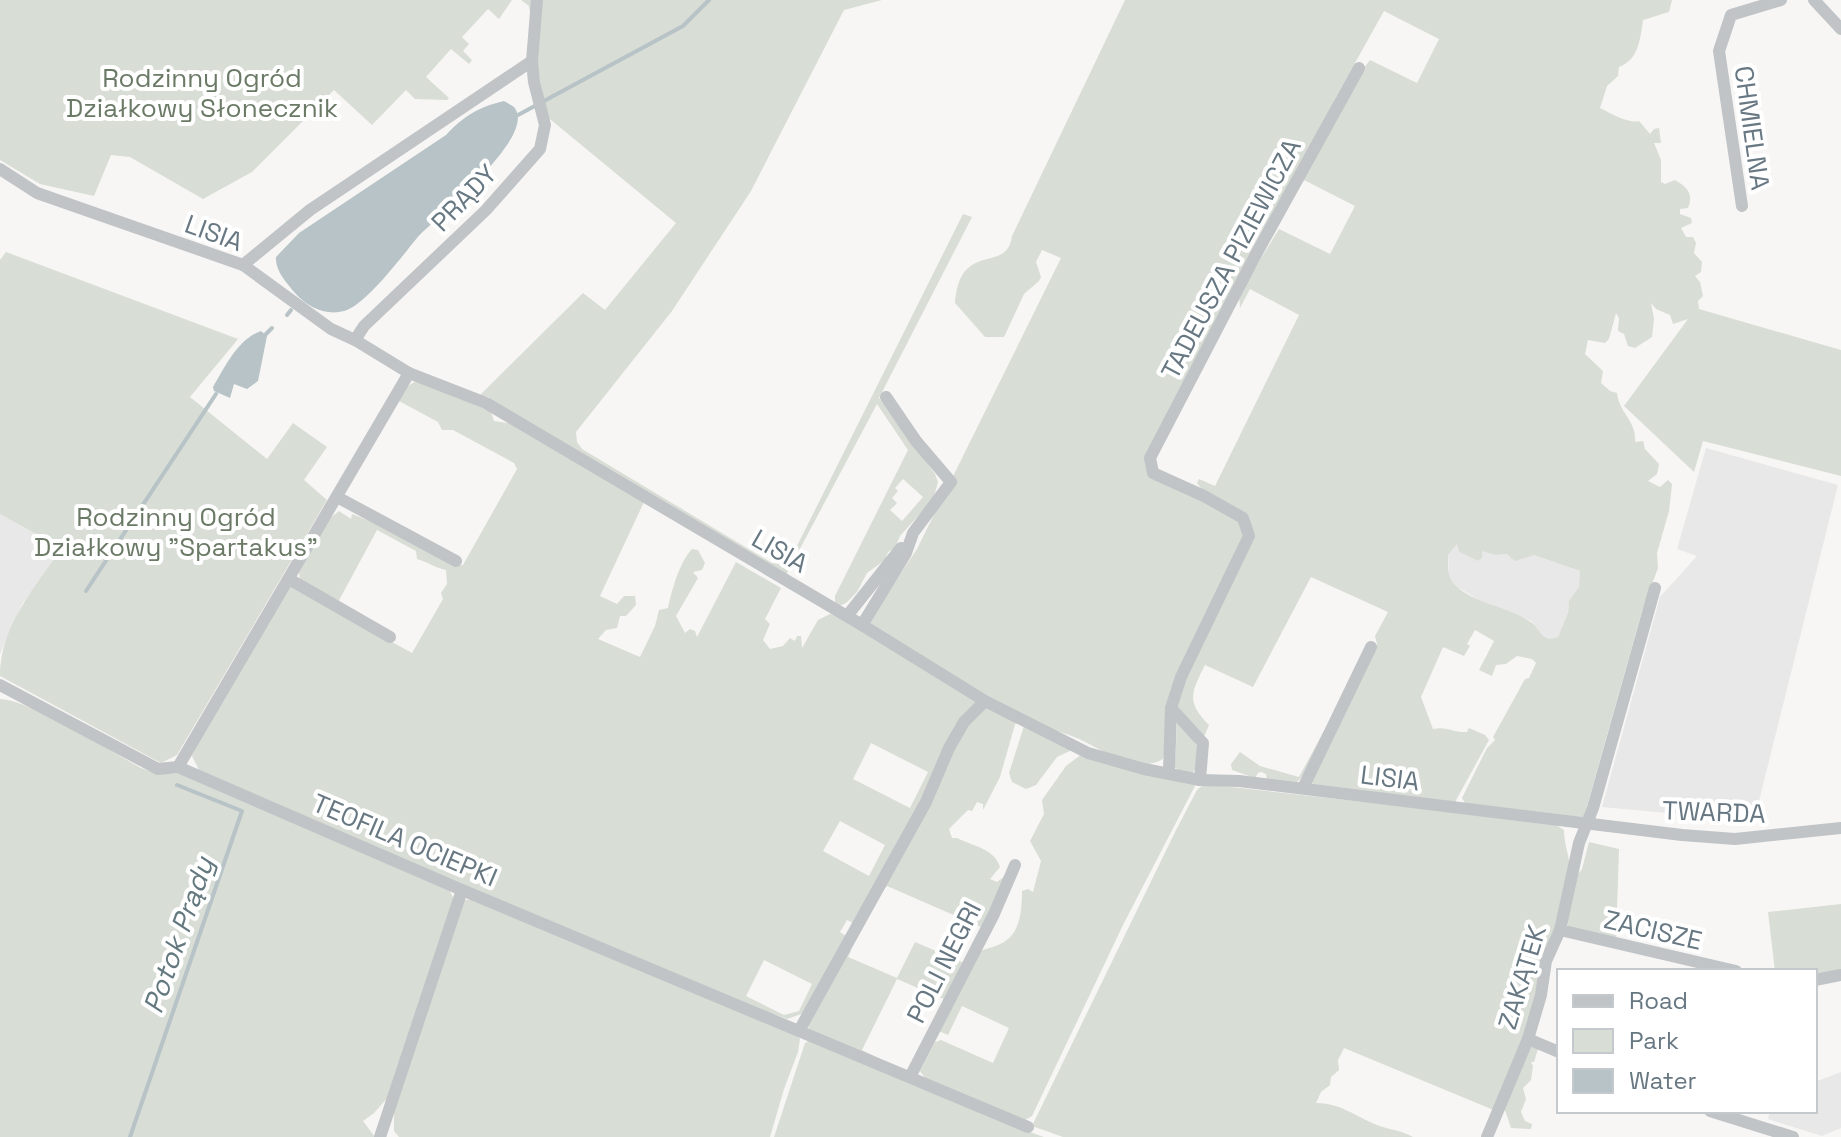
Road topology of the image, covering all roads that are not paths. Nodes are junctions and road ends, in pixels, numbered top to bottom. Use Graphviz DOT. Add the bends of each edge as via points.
graph roads {
  1 [pos="537,0"];
  2 [pos="1781,0"];
  3 [pos="1814,0"];
  4 [pos="1841,29"];
  5 [pos="532,61"];
  6 [pos="1359,68"];
  7 [pos="0,169"];
  8 [pos="1742,206"];
  9 [pos="243,265"];
  10 [pos="355,340"];
  11 [pos="409,373"];
  12 [pos="886,397"];
  13 [pos="337,497"];
  14 [pos="913,533"];
  15 [pos="456,561"];
  16 [pos="289,579"];
  17 [pos="1655,588"];
  18 [pos="847,616"];
  19 [pos="862,625"];
  20 [pos="390,637"];
  21 [pos="1371,647"];
  22 [pos="0,685"];
  23 [pos="985,701"];
  24 [pos="1171,708"];
  25 [pos="178,767"];
  26 [pos="1169,772"];
  27 [pos="1200,780"];
  28 [pos="1303,788"];
  29 [pos="1586,825"];
  30 [pos="1841,828"];
  31 [pos="1015,865"];
  32 [pos="462,890"];
  33 [pos="1560,930"];
  34 [pos="1727,969"];
  35 [pos="1841,975"];
  36 [pos="1817,980"];
  37 [pos="800,1029"];
  38 [pos="1528,1039"];
  39 [pos="1557,1051"];
  40 [pos="910,1077"];
  41 [pos="1716,1113"];
  42 [pos="1028,1127"];
  43 [pos="380,1137"];
  44 [pos="1487,1137"];
  45 [pos="1793,1137"];
  1 -- 5 [label="street, PRĄDY"];
  2 -- 8 [label="street, CHMIELNA" via="1731,15 1719,51"];
  3 -- 4 [label="street"];
  5 -- 9 [label="street" via="310,210"];
  5 -- 10 [label="street, PRĄDY" via="545,125 540,149"];
  6 -- 24 [label="street, TADEUSZA PIZIEWICZA" via="1150,458 1153,473 1243,518 1249,536"];
  7 -- 9 [label="street, LISIA" via="37,193"];
  9 -- 10 [label="street, LISIA" via="310,316"];
  10 -- 11 [label="street, LISIA"];
  11 -- 13 [label="street"];
  11 -- 18 [label="street, LISIA" via="486,403"];
  12 -- 14 [label="street" via="951,482"];
  13 -- 15 [label="street"];
  13 -- 16 [label="street"];
  14 -- 18 [label="street"];
  14 -- 19 [label="street"];
  16 -- 20 [label="street"];
  16 -- 25 [label="street"];
  17 -- 29 [label="street, ZAKĄTEK"];
  18 -- 19 [label="street, LISIA"];
  19 -- 23 [label="street, LISIA"];
  21 -- 28 [label="street"];
  22 -- 25 [label="street, TEOFILA OCIEPKI" via="158,769"];
  23 -- 26 [label="street, LISIA" via="1088,753"];
  23 -- 37 [label="street" via="949,748 926,802"];
  24 -- 26 [label="street"];
  24 -- 27 [label="street" via="1203,743"];
  25 -- 32 [label="street, TEOFILA OCIEPKI"];
  26 -- 27 [label="street, LISIA"];
  27 -- 28 [label="street, LISIA"];
  28 -- 29 [label="street, LISIA"];
  29 -- 30 [label="street, TWARDA" via="1735,839"];
  29 -- 33 [label="street, ZAKĄTEK"];
  31 -- 40 [label="street, POLI NEGRI"];
  32 -- 37 [label="street, TEOFILA OCIEPKI"];
  32 -- 43 [label="street"];
  33 -- 34 [label="street, ZACISZE"];
  33 -- 38 [label="street, ZAKĄTEK" via="1546,961"];
  35 -- 36 [label="street"];
  37 -- 40 [label="street, TEOFILA OCIEPKI"];
  38 -- 39 [label="street"];
  38 -- 44 [label="street, ZAKĄTEK"];
  40 -- 42 [label="street, TEOFILA OCIEPKI"];
  41 -- 45 [label="street"];
}
